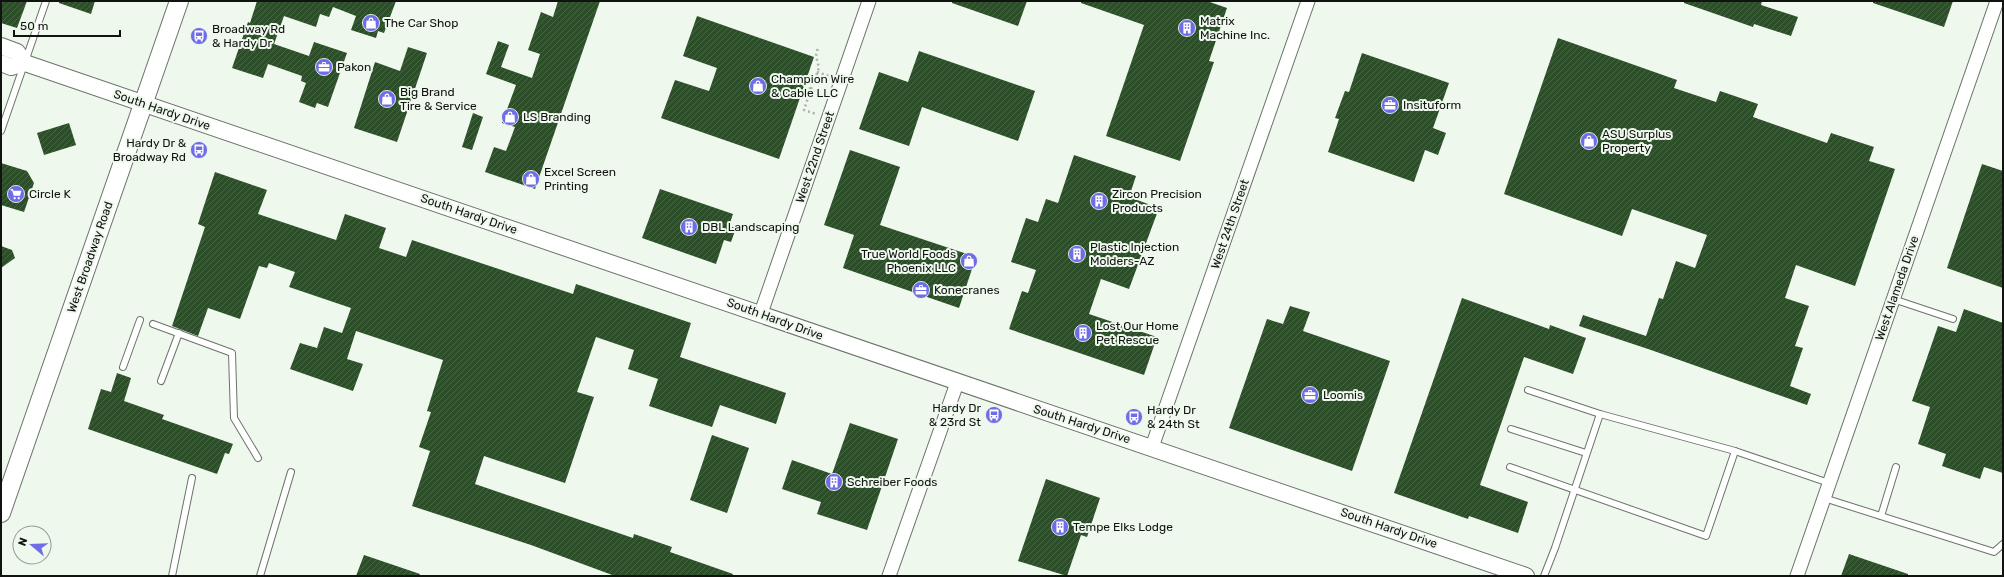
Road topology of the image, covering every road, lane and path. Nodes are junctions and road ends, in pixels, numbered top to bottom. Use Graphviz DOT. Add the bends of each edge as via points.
graph roads {
  1 [pos="46,1"];
  2 [pos="179,1"];
  3 [pos="869,1"];
  4 [pos="1308,1"];
  5 [pos="1997,1"];
  6 [pos="1,46"];
  7 [pos="818,48"];
  8 [pos="1,63"];
  9 [pos="25,63"];
  10 [pos="817,72"];
  11 [pos="829,76"];
  12 [pos="811,88"];
  13 [pos="809,95"];
  14 [pos="143,104"];
  15 [pos="816,114"];
  16 [pos="1,131"];
  17 [pos="1893,299"];
  18 [pos="761,313"];
  19 [pos="1953,319"];
  20 [pos="140,320"];
  21 [pos="153,324"];
  22 [pos="178,333"];
  23 [pos="123,367"];
  24 [pos="161,381"];
  25 [pos="957,383"];
  26 [pos="1528,390"];
  27 [pos="1600,414"];
  28 [pos="1512,429"];
  29 [pos="1152,447"];
  30 [pos="1736,451"];
  31 [pos="1586,453"];
  32 [pos="258,458"];
  33 [pos="1510,467"];
  34 [pos="1896,467"];
  35 [pos="291,472"];
  36 [pos="192,478"];
  37 [pos="1829,484"];
  38 [pos="1573,489"];
  39 [pos="1824,498"];
  40 [pos="1,513"];
  41 [pos="1881,516"];
  42 [pos="2003,544"];
  43 [pos="172,576"];
  44 [pos="260,576"];
  45 [pos="890,576"];
  46 [pos="1526,576"];
  47 [pos="1544,576"];
  48 [pos="1797,576"];
  1 -- 9 [label="lane"];
  2 -- 14 [label="main road, West Broadway Road"];
  3 -- 18 [label="street, West 22nd Street"];
  4 -- 29 [label="street, West 24th Street"];
  5 -- 17 [label="street, West Alameda Drive"];
  6 -- 9 [label="street, South Hardy Drive" via="17,52"];
  7 -- 10 [label="path"];
  8 -- 9 [label="street, South Hardy Drive" via="11,67"];
  9 -- 14 [label="street, South Hardy Drive"];
  9 -- 16 [label="lane"];
  10 -- 11 [label="path"];
  10 -- 12 [label="path"];
  12 -- 13 [label="path" via="807,92"];
  12 -- 13 [label="path" via="814,93"];
  13 -- 15 [label="path" via="804,110"];
  14 -- 18 [label="street, South Hardy Drive"];
  14 -- 40 [label="main road, West Broadway Road"];
  17 -- 19 [label="lane"];
  17 -- 37 [label="street, West Alameda Drive"];
  18 -- 25 [label="street, South Hardy Drive"];
  20 -- 23 [label="lane"];
  21 -- 22 [label="lane"];
  22 -- 24 [label="lane"];
  22 -- 32 [label="lane" via="232,352 234,418"];
  25 -- 29 [label="street, South Hardy Drive"];
  25 -- 45 [label="street"];
  26 -- 27 [label="lane"];
  27 -- 30 [label="lane"];
  27 -- 31 [label="lane"];
  28 -- 31 [label="lane"];
  29 -- 46 [label="street, South Hardy Drive"];
  30 -- 37 [label="lane"];
  30 -- 38 [label="lane" via="1706,536"];
  31 -- 38 [label="lane"];
  33 -- 38 [label="lane"];
  34 -- 41 [label="lane"];
  35 -- 44 [label="lane"];
  36 -- 43 [label="lane"];
  37 -- 39 [label="street, West Alameda Drive"];
  38 -- 47 [label="lane"];
  39 -- 41 [label="lane"];
  39 -- 48 [label="street, West Alameda Drive"];
  41 -- 42 [label="lane" via="1994,552"];
}
